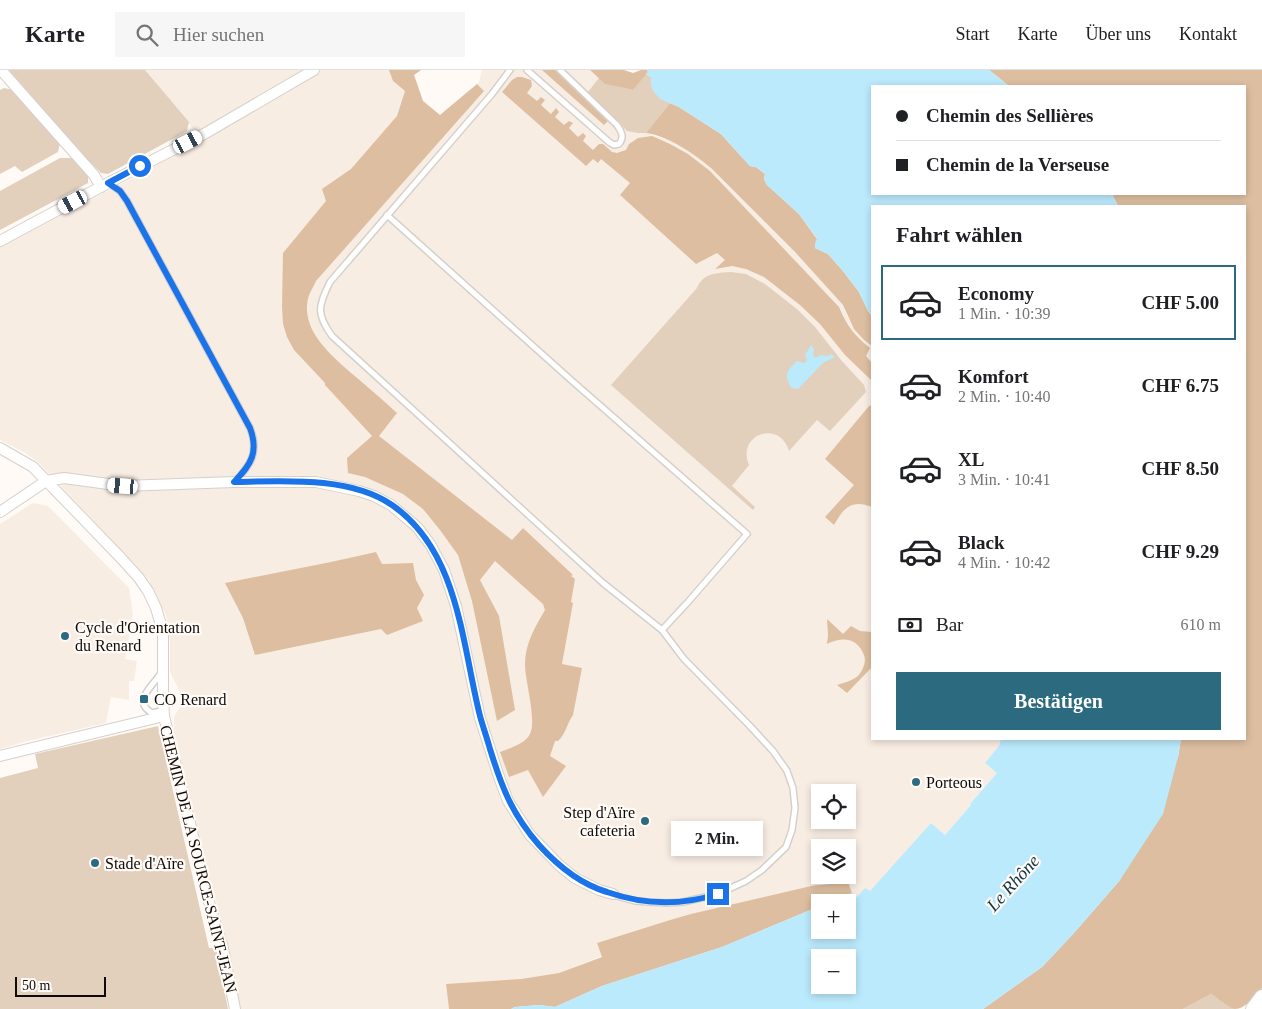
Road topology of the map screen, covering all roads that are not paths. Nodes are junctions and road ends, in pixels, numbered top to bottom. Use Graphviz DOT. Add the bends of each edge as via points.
graph roads {
  1 [pos="1,70"];
  2 [pos="314,70"];
  3 [pos="510,70"];
  4 [pos="527,70"];
  5 [pos="560,70"];
  6 [pos="105,185"];
  7 [pos="387,215"];
  8 [pos="0,241"];
  9 [pos="0,448"];
  10 [pos="46,481"];
  11 [pos="234,482"];
  12 [pos="0,512"];
  13 [pos="662,630"];
  14 [pos="163,670"];
  15 [pos="164,713"];
  16 [pos="0,756"];
  17 [pos="613,894"];
  18 [pos="1262,997"];
  19 [pos="235,1009"];
  20 [pos="1253,1009"];
  1 -- 6 [label="street"];
  2 -- 6 [label="street" via="204,134"];
  3 -- 7 [label="lane"];
  4 -- 5 [label="lane" via="609,142 619,144 623,137 617,125"];
  6 -- 8 [label="street"];
  6 -- 11 [label="lane" via="120,191 127,201 250,428 254,439 252,459"];
  7 -- 13 [label="lane" via="330,282 322,298 320,314 323,324 332,336 573,556"];
  7 -- 13 [label="lane" via="747,534"];
  9 -- 10 [label="street, CHEMIN DE LA SOURCE-SAINT-JEAN" via="33,468"];
  10 -- 11 [label="street" via="64,478 132,486"];
  10 -- 12 [label="street"];
  10 -- 14 [label="street, CHEMIN DE LA SOURCE-SAINT-JEAN" via="139,578 148,592 163,632"];
  11 -- 17 [label="street" via="316,482 359,491 391,504 417,527 438,558 451,592 480,718 508,801 530,834 559,865 575,878"];
  13 -- 17 [label="lane" via="684,659 773,752 787,772 793,788 792,830 786,847 762,870 718,894 668,903"];
  14 -- 15 [label="street, CHEMIN DE LA SOURCE-SAINT-JEAN"];
  14 -- 15 [label="lane" via="147,692 144,705 152,713"];
  15 -- 16 [label="street"];
  15 -- 19 [label="street, CHEMIN DE LA SOURCE-SAINT-JEAN"];
  18 -- 20 [label="street"];
}
